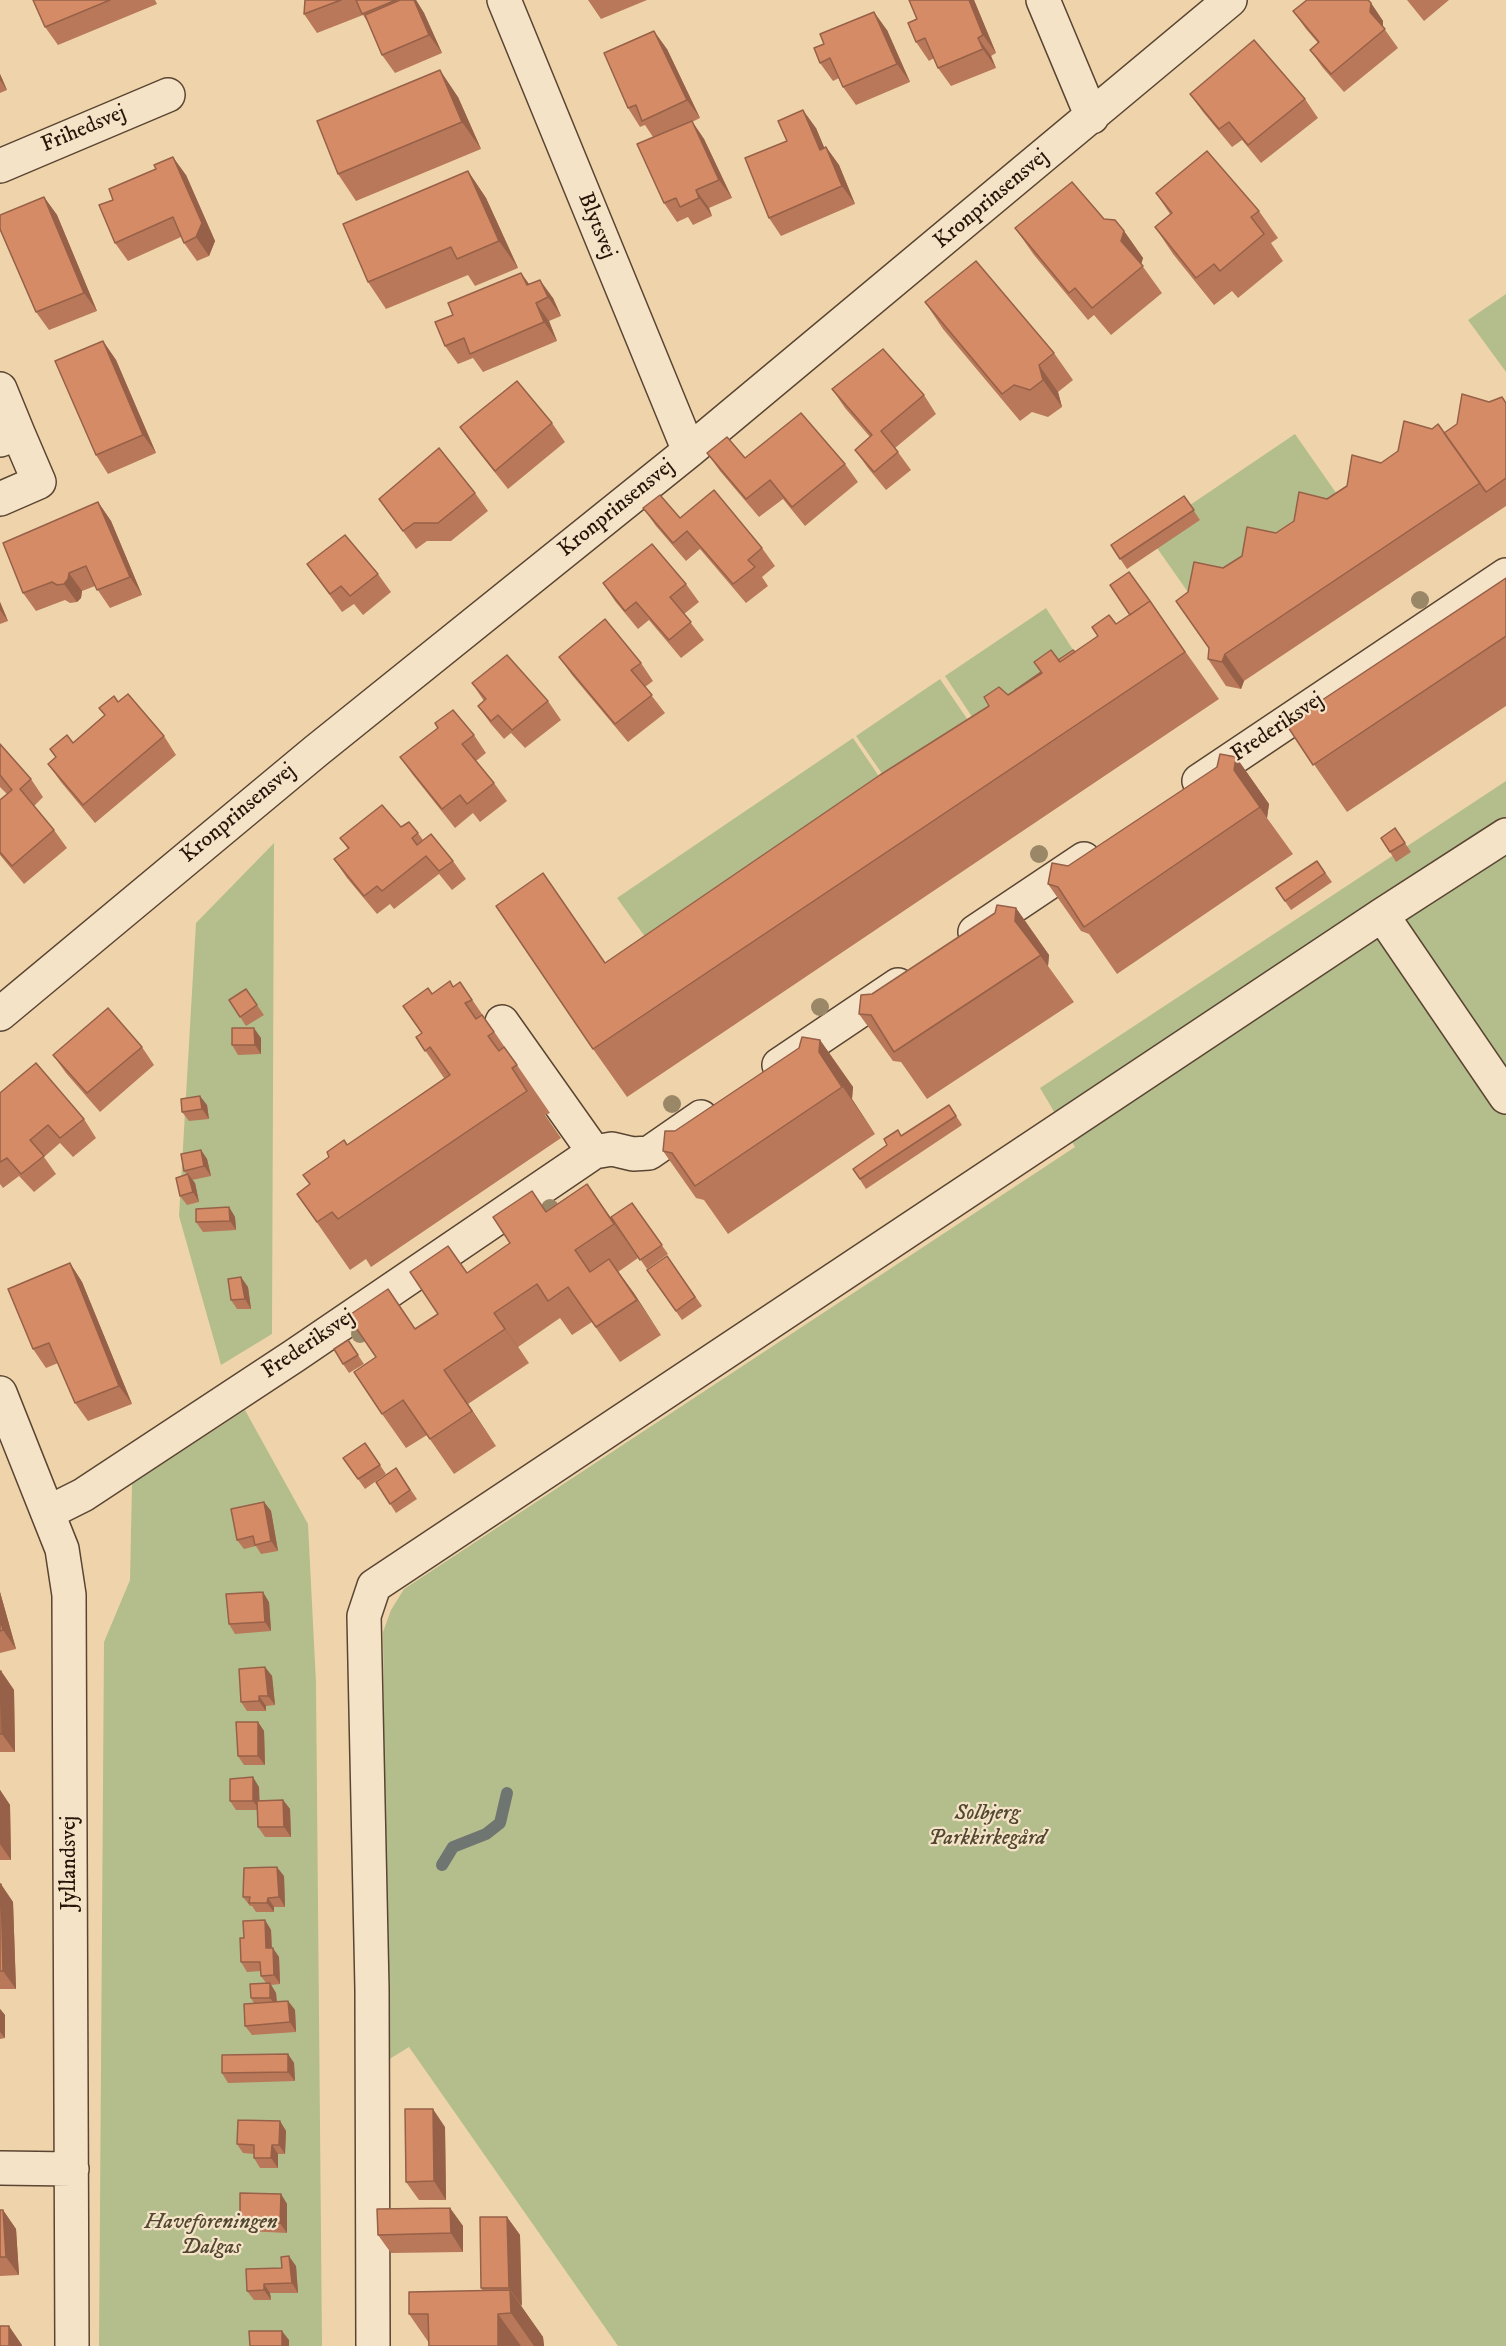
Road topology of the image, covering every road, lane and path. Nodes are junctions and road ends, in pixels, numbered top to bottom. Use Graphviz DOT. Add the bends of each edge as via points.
graph roads {
  1 [pos="504,0"];
  2 [pos="1043,0"];
  3 [pos="1230,0"];
  4 [pos="168,95"];
  5 [pos="1092,117"];
  6 [pos="0,165"];
  7 [pos="0,389"];
  8 [pos="9,436"];
  9 [pos="688,451"];
  10 [pos="0,499"];
  11 [pos="1506,575"];
  12 [pos="1177,796"];
  13 [pos="1506,835"];
  14 [pos="1110,842"];
  15 [pos="1382,915"];
  16 [pos="948,951"];
  17 [pos="919,970"];
  18 [pos="0,1014"];
  19 [pos="502,1022"];
  20 [pos="756,1081"];
  21 [pos="1506,1096"];
  22 [pos="726,1100"];
  23 [pos="594,1152"];
  24 [pos="0,1393"];
  25 [pos="49,1512"];
  26 [pos="0,2168"];
  27 [pos="72,2169"];
  28 [pos="72,2346"];
  29 [pos="373,2346"];
  1 -- 9 [label="street, Blytsvej"];
  2 -- 5 [label="street"];
  3 -- 5 [label="street, Kronprinsensvej"];
  4 -- 6 [label="street, Frihedsvej"];
  5 -- 9 [label="street, Kronprinsensvej"];
  7 -- 8 [label="street"];
  8 -- 10 [label="street" via="39,482"];
  9 -- 18 [label="street, Kronprinsensvej" via="316,751"];
  11 -- 12 [label="street, Frederiksvej"];
  13 -- 15 [label="street"];
  14 -- 16 [label="street"];
  15 -- 21 [label="street"];
  15 -- 29 [label="street" via="374,1586 364,1616 372,1989"];
  17 -- 20 [label="street"];
  19 -- 23 [label="street"];
  22 -- 23 [label="street" via="649,1153 612,1149"];
  23 -- 25 [label="street, Frederiksvej" via="83,1495"];
  24 -- 25 [label="street, Jyllandsvej"];
  25 -- 27 [label="street, Jyllandsvej" via="62,1549 69,1596"];
  26 -- 27 [label="street"];
  27 -- 28 [label="street, Jyllandsvej"];
}
